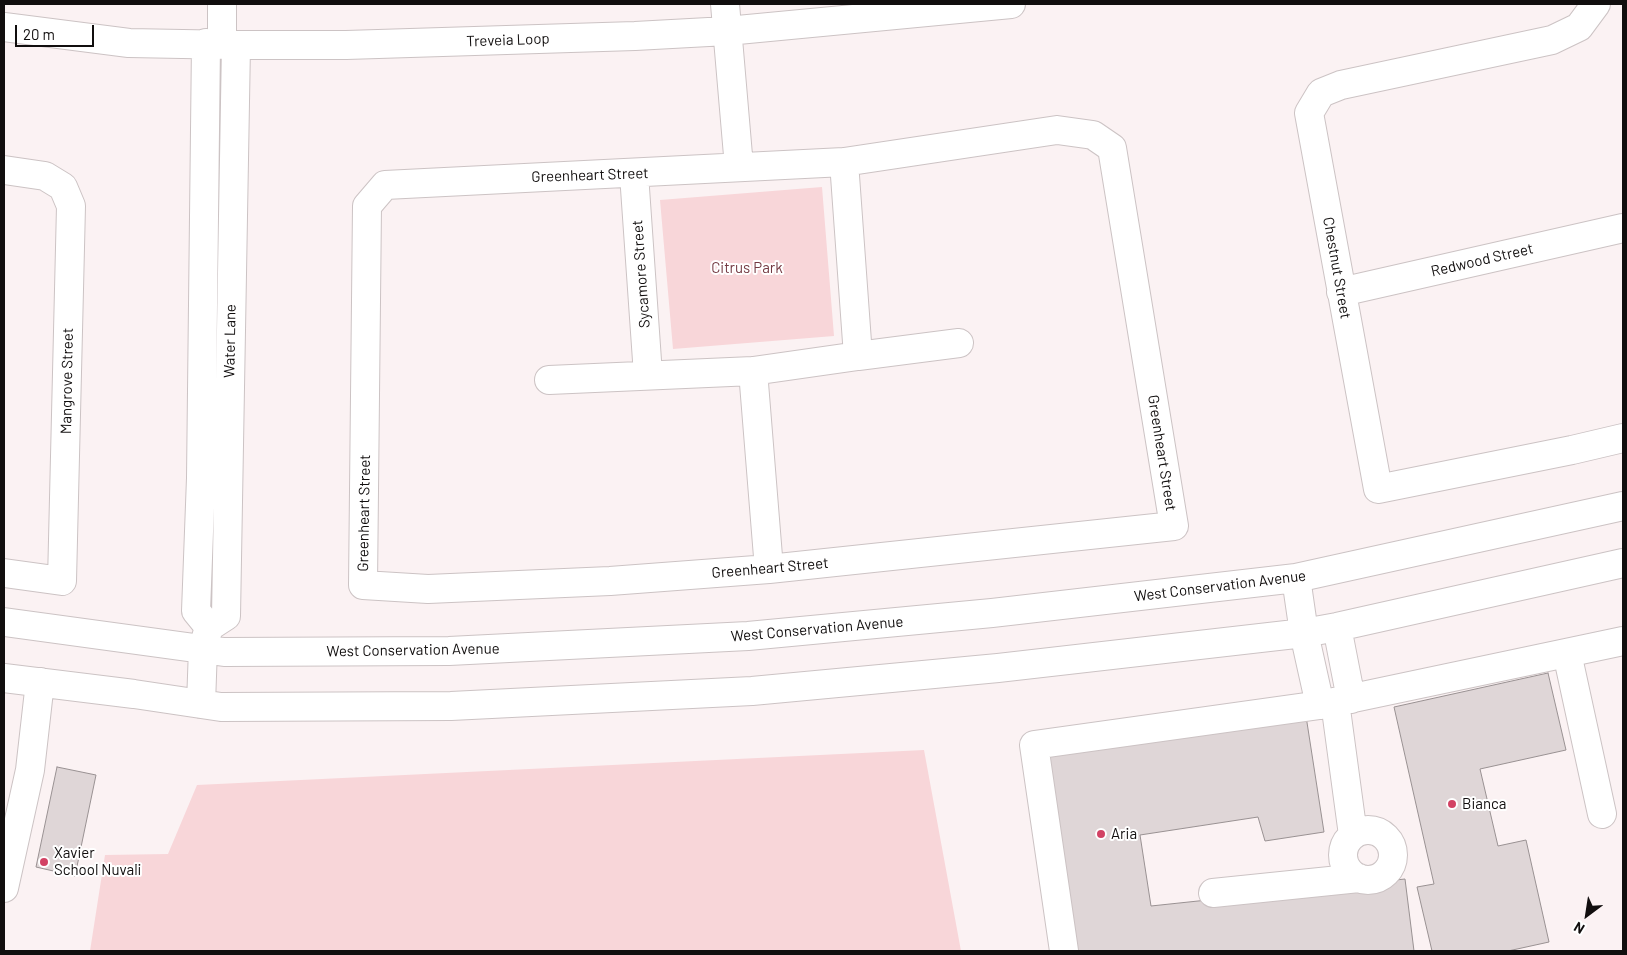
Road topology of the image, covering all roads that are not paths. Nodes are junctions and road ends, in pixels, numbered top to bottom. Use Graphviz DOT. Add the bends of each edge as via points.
graph roads {
  1 [pos="222,4"];
  2 [pos="725,4"];
  3 [pos="1011,4"];
  4 [pos="1596,4"];
  5 [pos="4,27"];
  6 [pos="727,31"];
  7 [pos="221,44"];
  8 [pos="844,162"];
  9 [pos="739,167"];
  10 [pos="4,170"];
  11 [pos="634,174"];
  12 [pos="1623,228"];
  13 [pos="1341,292"];
  14 [pos="959,343"];
  15 [pos="858,356"];
  16 [pos="753,371"];
  17 [pos="648,375"];
  18 [pos="550,380"];
  19 [pos="1623,438"];
  20 [pos="1623,506"];
  21 [pos="1623,563"];
  22 [pos="769,569"];
  23 [pos="4,573"];
  24 [pos="1296,578"];
  25 [pos="4,622"];
  26 [pos="1337,627"];
  27 [pos="1304,633"];
  28 [pos="206,638"];
  29 [pos="1623,641"];
  30 [pos="1567,653"];
  31 [pos="4,678"];
  32 [pos="40,682"];
  33 [pos="1335,702"];
  34 [pos="201,704"];
  35 [pos="1602,814"];
  36 [pos="11,825"];
  37 [pos="1353,835"];
  38 [pos="1360,878"];
  39 [pos="4,888"];
  40 [pos="1213,893"];
  41 [pos="1064,951"];
  1 -- 7 [label="street"];
  2 -- 6 [label="street"];
  3 -- 6 [label="street, Treveia Loop"];
  4 -- 13 [label="street, Chestnut Street" via="1579,27 1552,40 1341,85 1320,93 1309,113"];
  5 -- 7 [label="street, Treveia Loop" via="129,43"];
  6 -- 7 [label="street, Treveia Loop" via="356,45"];
  6 -- 9 [label="street"];
  7 -- 28 [label="street, Water Lane" via="226,616"];
  8 -- 9 [label="street, Greenheart Street"];
  8 -- 15 [label="street"];
  8 -- 22 [label="street, Greenheart Street" via="1057,130 1093,135 1112,148 1174,526"];
  9 -- 11 [label="street, Greenheart Street"];
  10 -- 23 [label="street, Mangrove Street" via="45,176 63,187 71,206 62,581"];
  11 -- 17 [label="street, Sycamore Street"];
  11 -- 22 [label="street, Greenheart Street" via="385,185 367,206 363,585 428,589 610,581"];
  12 -- 13 [label="street, Redwood Street"];
  13 -- 19 [label="street, Chestnut Street" via="1378,489"];
  14 -- 15 [label="street"];
  15 -- 16 [label="street"];
  16 -- 17 [label="street"];
  16 -- 22 [label="street"];
  17 -- 18 [label="street"];
  20 -- 24 [label="street, West Conservation Avenue"];
  21 -- 26 [label="street"];
  24 -- 27 [label="street"];
  24 -- 28 [label="street, West Conservation Avenue" via="992,613 748,636 449,651 224,652"];
  25 -- 28 [label="street, West Conservation Avenue"];
  26 -- 27 [label="street"];
  26 -- 33 [label="street"];
  27 -- 33 [label="street"];
  27 -- 34 [label="street" via="998,668 752,691 451,706 220,707"];
  28 -- 34 [label="street"];
  29 -- 30 [label="street"];
  30 -- 33 [label="street"];
  30 -- 35 [label="street"];
  31 -- 32 [label="street"];
  32 -- 34 [label="street"];
  32 -- 36 [label="street" via="30,770"];
  33 -- 37 [label="street"];
  33 -- 41 [label="street" via="1034,745"];
  36 -- 39 [label="street"];
  37 -- 38 [label="street" via="1347,841 1343,858 1351,873"];
  37 -- 38 [label="street" via="1363,830 1374,830 1384,836 1393,854 1385,873 1369,880"];
  38 -- 40 [label="street"];
}
